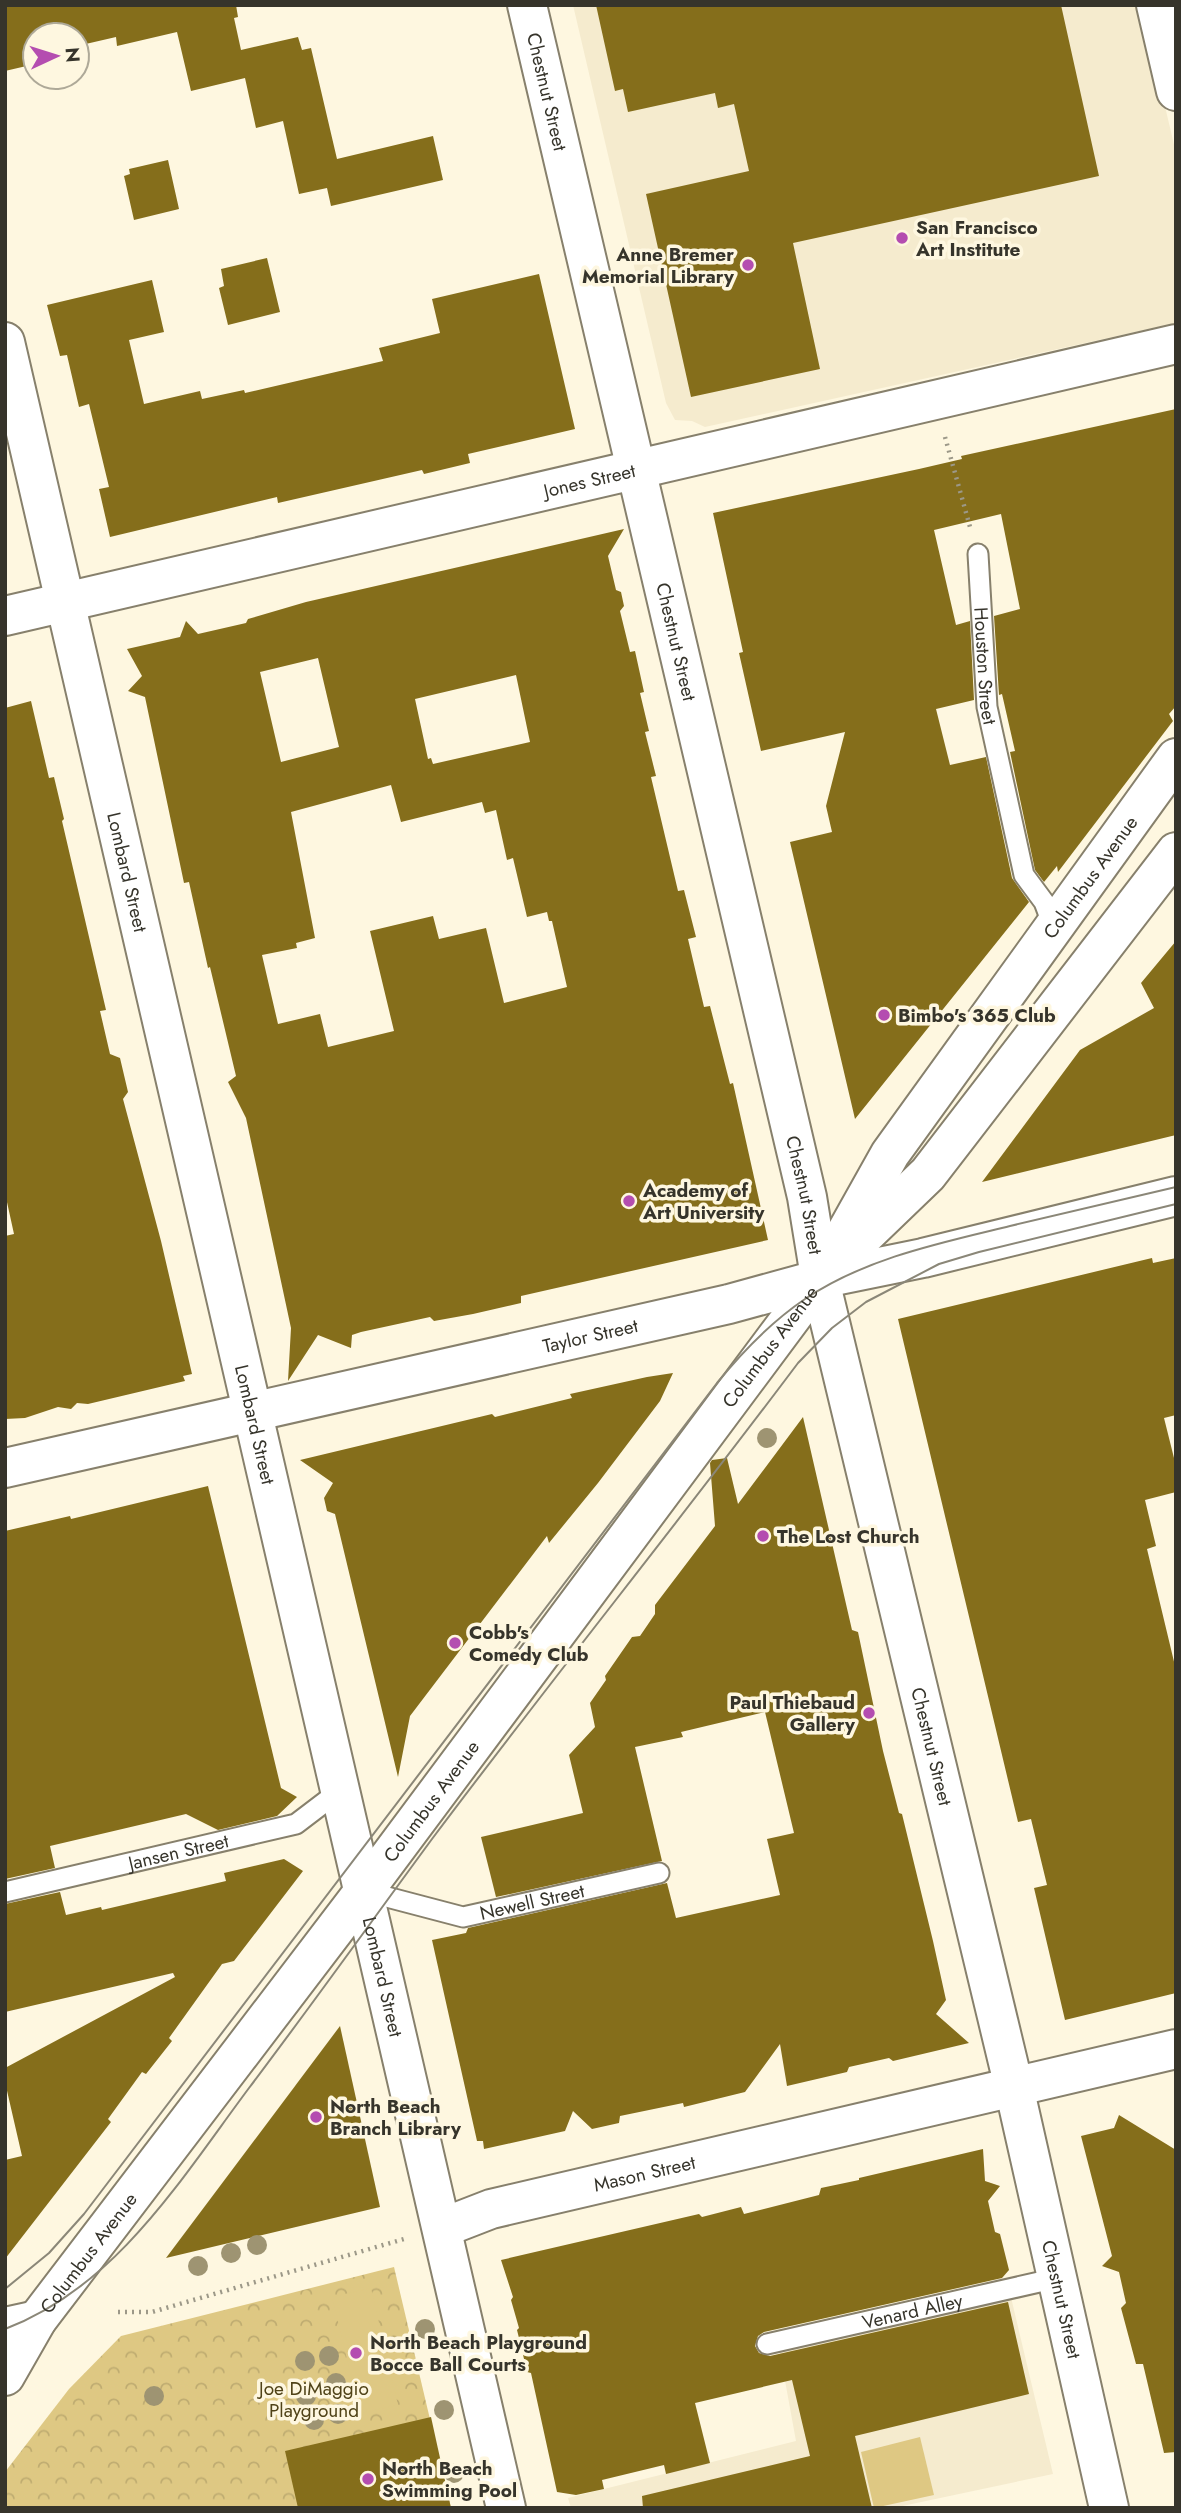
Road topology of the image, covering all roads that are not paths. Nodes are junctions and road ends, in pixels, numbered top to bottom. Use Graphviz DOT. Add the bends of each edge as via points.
graph roads {
  1 [pos="527,5"];
  2 [pos="1156,5"];
  3 [pos="1176,91"];
  4 [pos="5,342"];
  5 [pos="1176,344"];
  6 [pos="636,470"];
  7 [pos="978,554"];
  8 [pos="66,602"];
  9 [pos="5,616"];
  10 [pos="1176,758"];
  11 [pos="1176,852"];
  12 [pos="1054,926"];
  13 [pos="1176,1196"];
  14 [pos="820,1279"];
  15 [pos="253,1410"];
  16 [pos="5,1468"];
  17 [pos="341,1789"];
  18 [pos="659,1873"];
  19 [pos="364,1891"];
  20 [pos="5,1892"];
  21 [pos="1176,2049"];
  22 [pos="1014,2087"];
  23 [pos="442,2228"];
  24 [pos="1057,2278"];
  25 [pos="21,2323"];
  26 [pos="767,2344"];
  27 [pos="5,2350"];
  28 [pos="5,2376"];
  29 [pos="506,2508"];
  30 [pos="1110,2508"];
  1 -- 6 [label="street, Chestnut Street"];
  2 -- 3 [label="street"];
  4 -- 8 [label="street, Lombard Street"];
  5 -- 6 [label="street, Jones Street"];
  6 -- 8 [label="street, Jones Street"];
  6 -- 14 [label="street, Chestnut Street" via="807,1197"];
  7 -- 12 [label="lane, Houston Street" via="987,707 1024,875 1044,902"];
  8 -- 9 [label="street, Jones Street"];
  8 -- 15 [label="street, Lombard Street"];
  10 -- 12 [label="street, Columbus Avenue"];
  11 -- 14 [label="street, Columbus Avenue" via="928,1174"];
  12 -- 14 [label="street, Columbus Avenue" via="890,1154"];
  13 -- 14 [label="street, Taylor Street"];
  14 -- 15 [label="street, Taylor Street" via="729,1304"];
  14 -- 19 [label="street, Columbus Avenue"];
  14 -- 22 [label="street, Chestnut Street"];
  15 -- 16 [label="street, Taylor Street"];
  15 -- 17 [label="street, Lombard Street"];
  17 -- 19 [label="street, Lombard Street"];
  17 -- 20 [label="lane, Jansen Street" via="296,1824"];
  18 -- 19 [label="lane, Newell Street" via="463,1916"];
  19 -- 23 [label="street, Lombard Street"];
  19 -- 25 [label="street, Columbus Avenue"];
  21 -- 22 [label="street, Mason Street"];
  22 -- 23 [label="street, Mason Street" via="491,2209"];
  22 -- 24 [label="street, Chestnut Street"];
  23 -- 29 [label="street, Lombard Street"];
  24 -- 26 [label="lane, Venard Alley"];
  24 -- 30 [label="street, Chestnut Street"];
  25 -- 27 [label="street, Columbus Avenue"];
  25 -- 28 [label="street, Columbus Avenue"];
}
